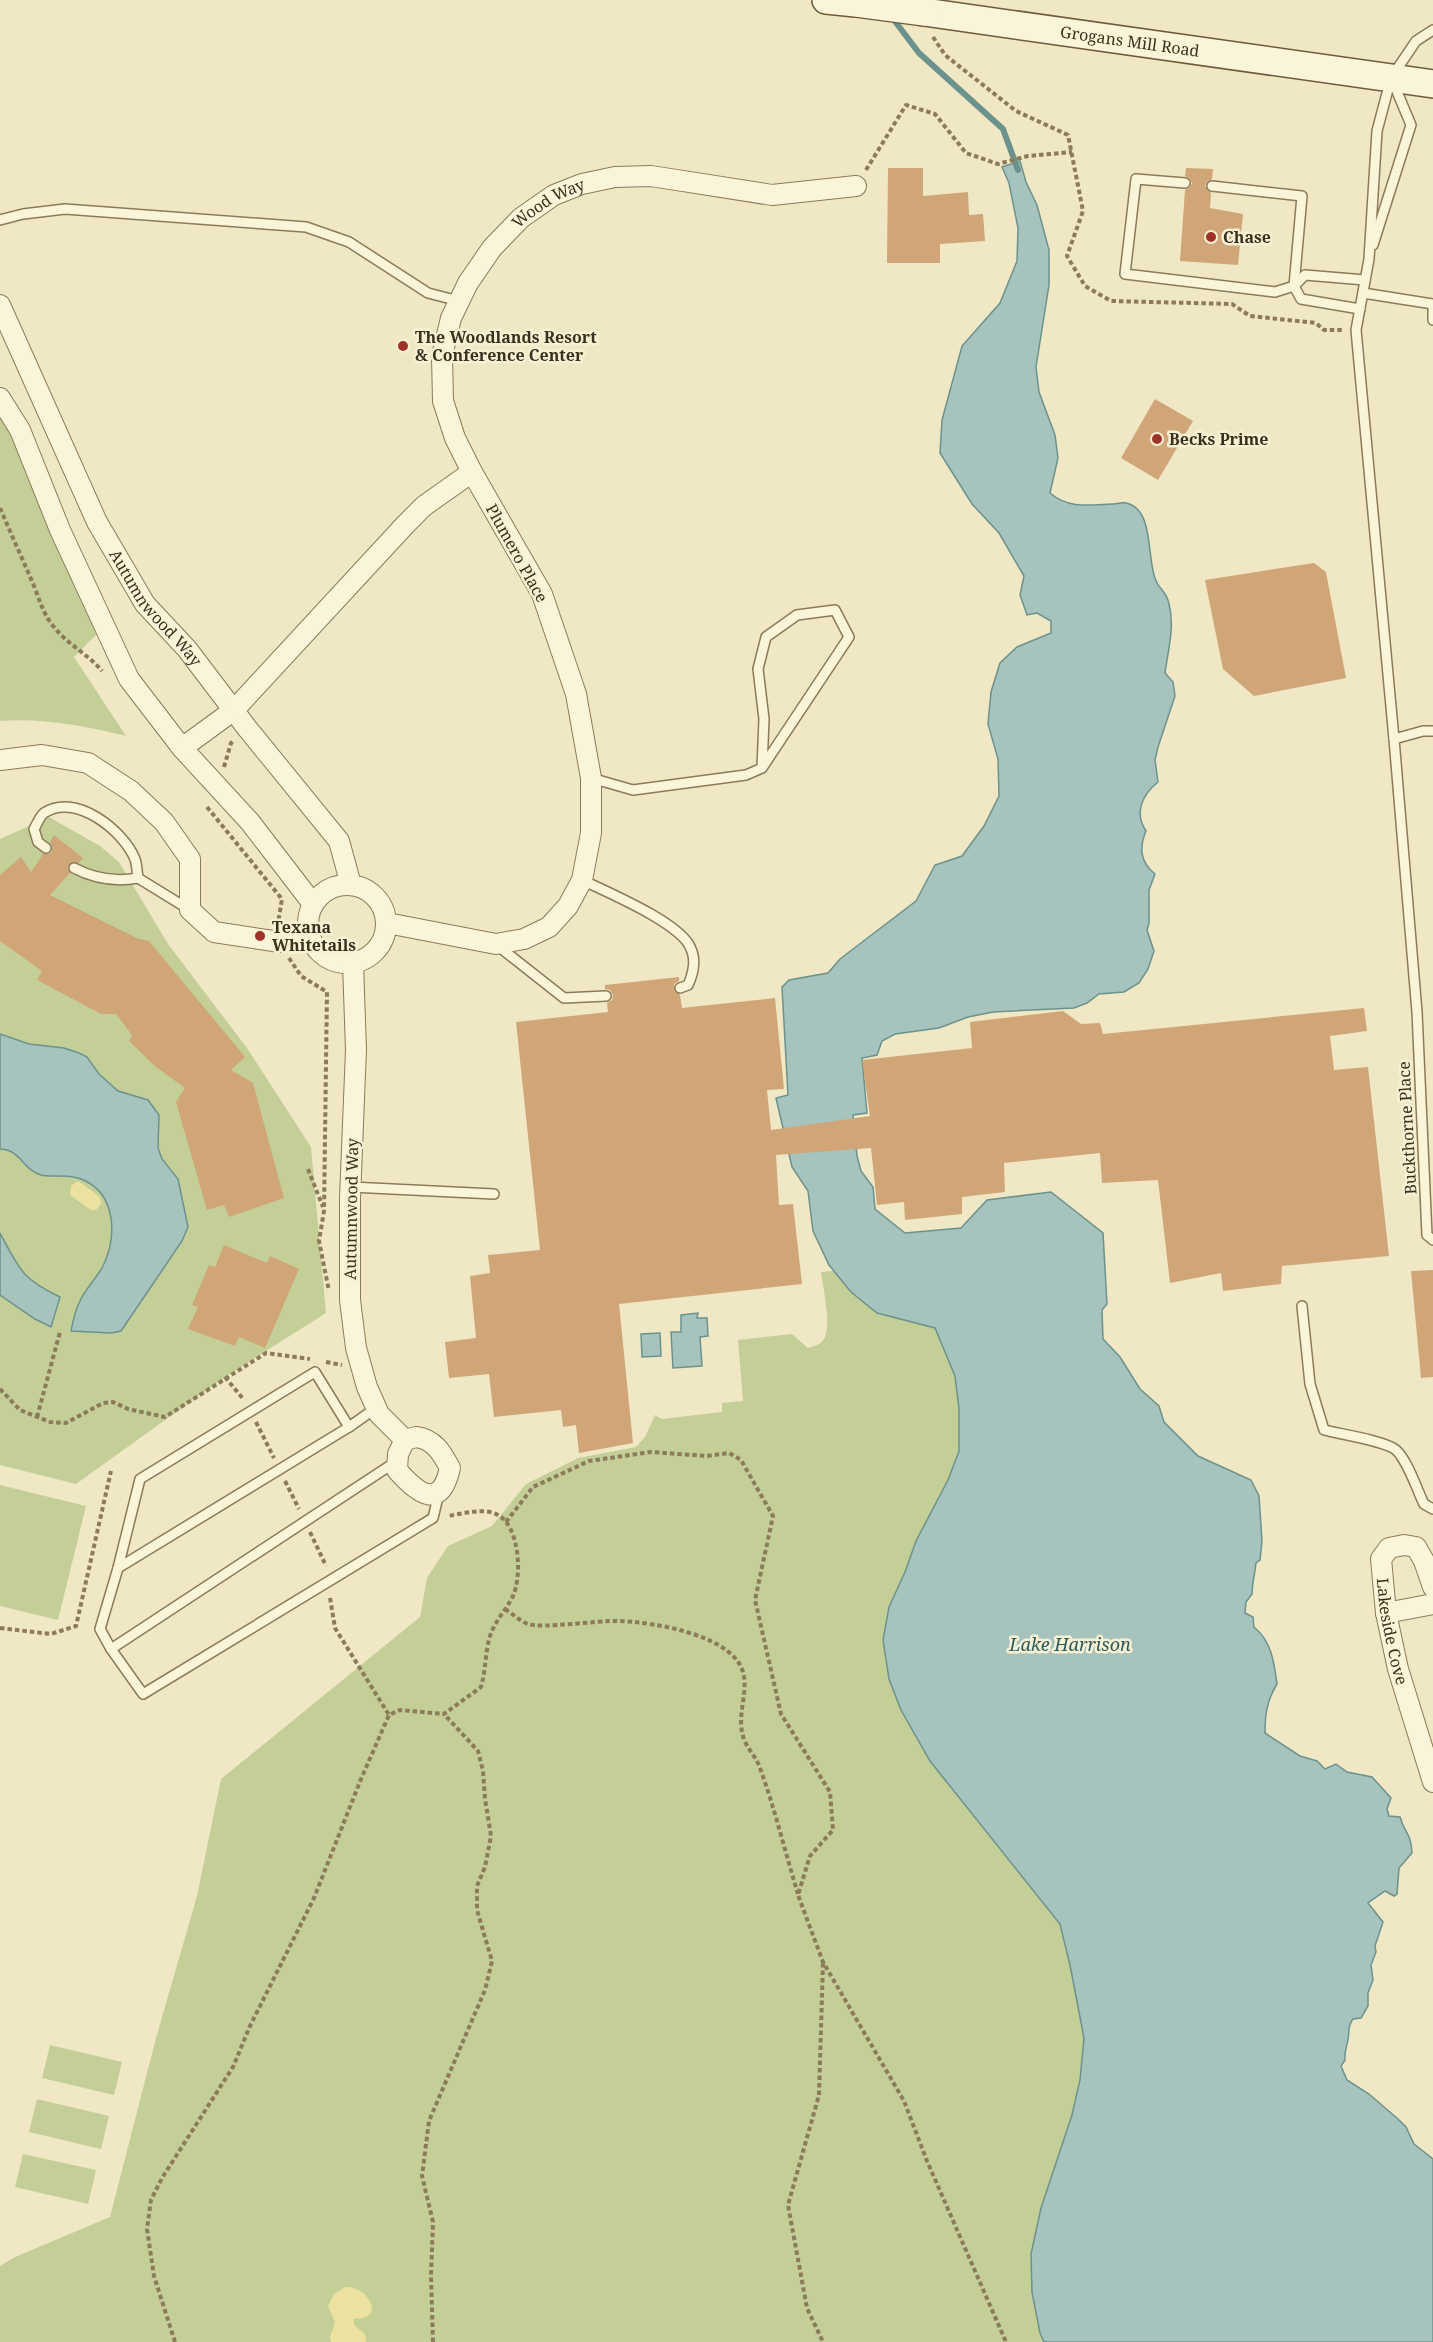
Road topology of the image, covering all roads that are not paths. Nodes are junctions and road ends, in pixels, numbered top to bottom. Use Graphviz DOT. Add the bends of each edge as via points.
graph roads {
  1 [pos="826,0"];
  2 [pos="1433,30"];
  3 [pos="1391,78"];
  4 [pos="1433,84"];
  5 [pos="1185,183"];
  6 [pos="856,186"];
  7 [pos="1212,186"];
  8 [pos="0,220"];
  9 [pos="1369,259"];
  10 [pos="1365,280"];
  11 [pos="1294,286"];
  12 [pos="1363,293"];
  13 [pos="459,301"];
  14 [pos="1433,304"];
  15 [pos="0,305"];
  16 [pos="1360,309"];
  17 [pos="1433,309"];
  18 [pos="1433,320"];
  19 [pos="0,398"];
  20 [pos="472,471"];
  21 [pos="234,710"];
  22 [pos="1433,731"];
  23 [pos="1395,740"];
  24 [pos="182,748"];
  25 [pos="0,760"];
  26 [pos="762,768"];
  27 [pos="591,778"];
  28 [pos="46,848"];
  29 [pos="74,868"];
  30 [pos="138,878"];
  31 [pos="582,880"];
  32 [pos="351,885"];
  33 [pos="313,904"];
  34 [pos="190,910"];
  35 [pos="387,923"];
  36 [pos="309,934"];
  37 [pos="496,944"];
  38 [pos="353,963"];
  39 [pos="680,988"];
  40 [pos="606,996"];
  41 [pos="351,1187"];
  42 [pos="494,1194"];
  43 [pos="1433,1240"];
  44 [pos="1302,1306"];
  45 [pos="376,1408"];
  46 [pos="349,1426"];
  47 [pos="405,1440"];
  48 [pos="398,1461"];
  49 [pos="439,1493"];
  50 [pos="1433,1509"];
  51 [pos="118,1568"];
  52 [pos="1433,1587"];
  53 [pos="1433,1604"];
  54 [pos="1386,1613"];
  55 [pos="111,1649"];
  56 [pos="1433,1782"];
  1 -- 3 [label="main road, Grogans Mill Road, bridge" via="856,3 928,24"];
  2 -- 3 [label="lane" via="1416,41"];
  3 -- 4 [label="main road, Grogans Mill Road"];
  3 -- 9 [label="lane" via="1377,132"];
  3 -- 9 [label="lane" via="1411,125"];
  5 -- 11 [label="lane" via="1136,179 1125,274 1275,292"];
  6 -- 13 [label="street, Wood Way" via="772,195 651,176 615,177 582,184 554,195 521,218 492,248"];
  7 -- 11 [label="lane" via="1302,196"];
  8 -- 13 [label="lane" via="65,208 306,227 349,242 428,293"];
  9 -- 10 [label="lane, Buckthorne Place"];
  10 -- 11 [label="lane" via="1305,275"];
  10 -- 12 [label="lane, Buckthorne Place"];
  11 -- 16 [label="lane" via="1301,299"];
  12 -- 14 [label="lane"];
  12 -- 16 [label="lane, Buckthorne Place"];
  13 -- 20 [label="street, Wood Way" via="442,356 443,401 455,438"];
  15 -- 21 [label="street, Autumnwood Way" via="97,522 145,604 187,649"];
  16 -- 23 [label="lane, Buckthorne Place" via="1356,330"];
  17 -- 18 [label="lane"];
  19 -- 24 [label="street" via="20,430 69,550 129,680"];
  20 -- 21 [label="street" via="424,506 398,532"];
  20 -- 27 [label="street, Plumero Place" via="542,594 576,694"];
  21 -- 24 [label="street"];
  21 -- 32 [label="street, Autumnwood Way" via="339,841"];
  22 -- 23 [label="lane"];
  23 -- 43 [label="lane, Buckthorne Place" via="1417,1012 1427,1235"];
  24 -- 33 [label="street" via="250,822"];
  25 -- 34 [label="street" via="42,754 88,763 131,791 164,822 190,859"];
  26 -- 26 [label="lane" via="849,637 835,610 797,615 766,637 758,669 764,719"];
  26 -- 27 [label="lane" via="746,775 633,790"];
  27 -- 31 [label="street, Plumero Place" via="591,832"];
  28 -- 30 [label="lane" via="38,842 34,829 43,814 65,806 76,809 93,815 116,833 135,859"];
  29 -- 30 [label="lane" via="90,877"];
  30 -- 34 [label="lane"];
  31 -- 37 [label="street, Plumero Place" via="568,906 549,927 524,939"];
  31 -- 39 [label="lane" via="671,926 685,940 691,948 693,972 688,985"];
  32 -- 33 [label="street" via="329,889"];
  32 -- 35 [label="street" via="373,894"];
  33 -- 36 [label="street" via="308,917"];
  34 -- 36 [label="street" via="214,932 280,942"];
  35 -- 37 [label="street, Plumero Place"];
  35 -- 38 [label="street" via="377,951"];
  36 -- 38 [label="street" via="324,957"];
  37 -- 40 [label="lane" via="564,998"];
  38 -- 41 [label="street, Autumnwood Way" via="356,1050"];
  41 -- 42 [label="lane"];
  41 -- 45 [label="street, Autumnwood Way" via="350,1299 356,1348"];
  44 -- 50 [label="lane" via="1310,1384 1324,1430 1396,1450 1424,1504"];
  45 -- 46 [label="lane"];
  45 -- 47 [label="street, Autumnwood Way"];
  46 -- 51 [label="lane"];
  46 -- 51 [label="lane" via="315,1372 250,1409 140,1479"];
  47 -- 48 [label="street"];
  47 -- 49 [label="street" via="426,1438 442,1452 450,1468"];
  48 -- 49 [label="street" via="397,1470 410,1485 422,1493"];
  48 -- 55 [label="lane"];
  49 -- 55 [label="lane" via="433,1518 143,1694"];
  51 -- 55 [label="lane" via="100,1629"];
  52 -- 54 [label="street, Lakeside Cove" via="1416,1548 1389,1548 1381,1559"];
  53 -- 54 [label="street"];
  54 -- 56 [label="street, Lakeside Cove" via="1398,1669"];
}
